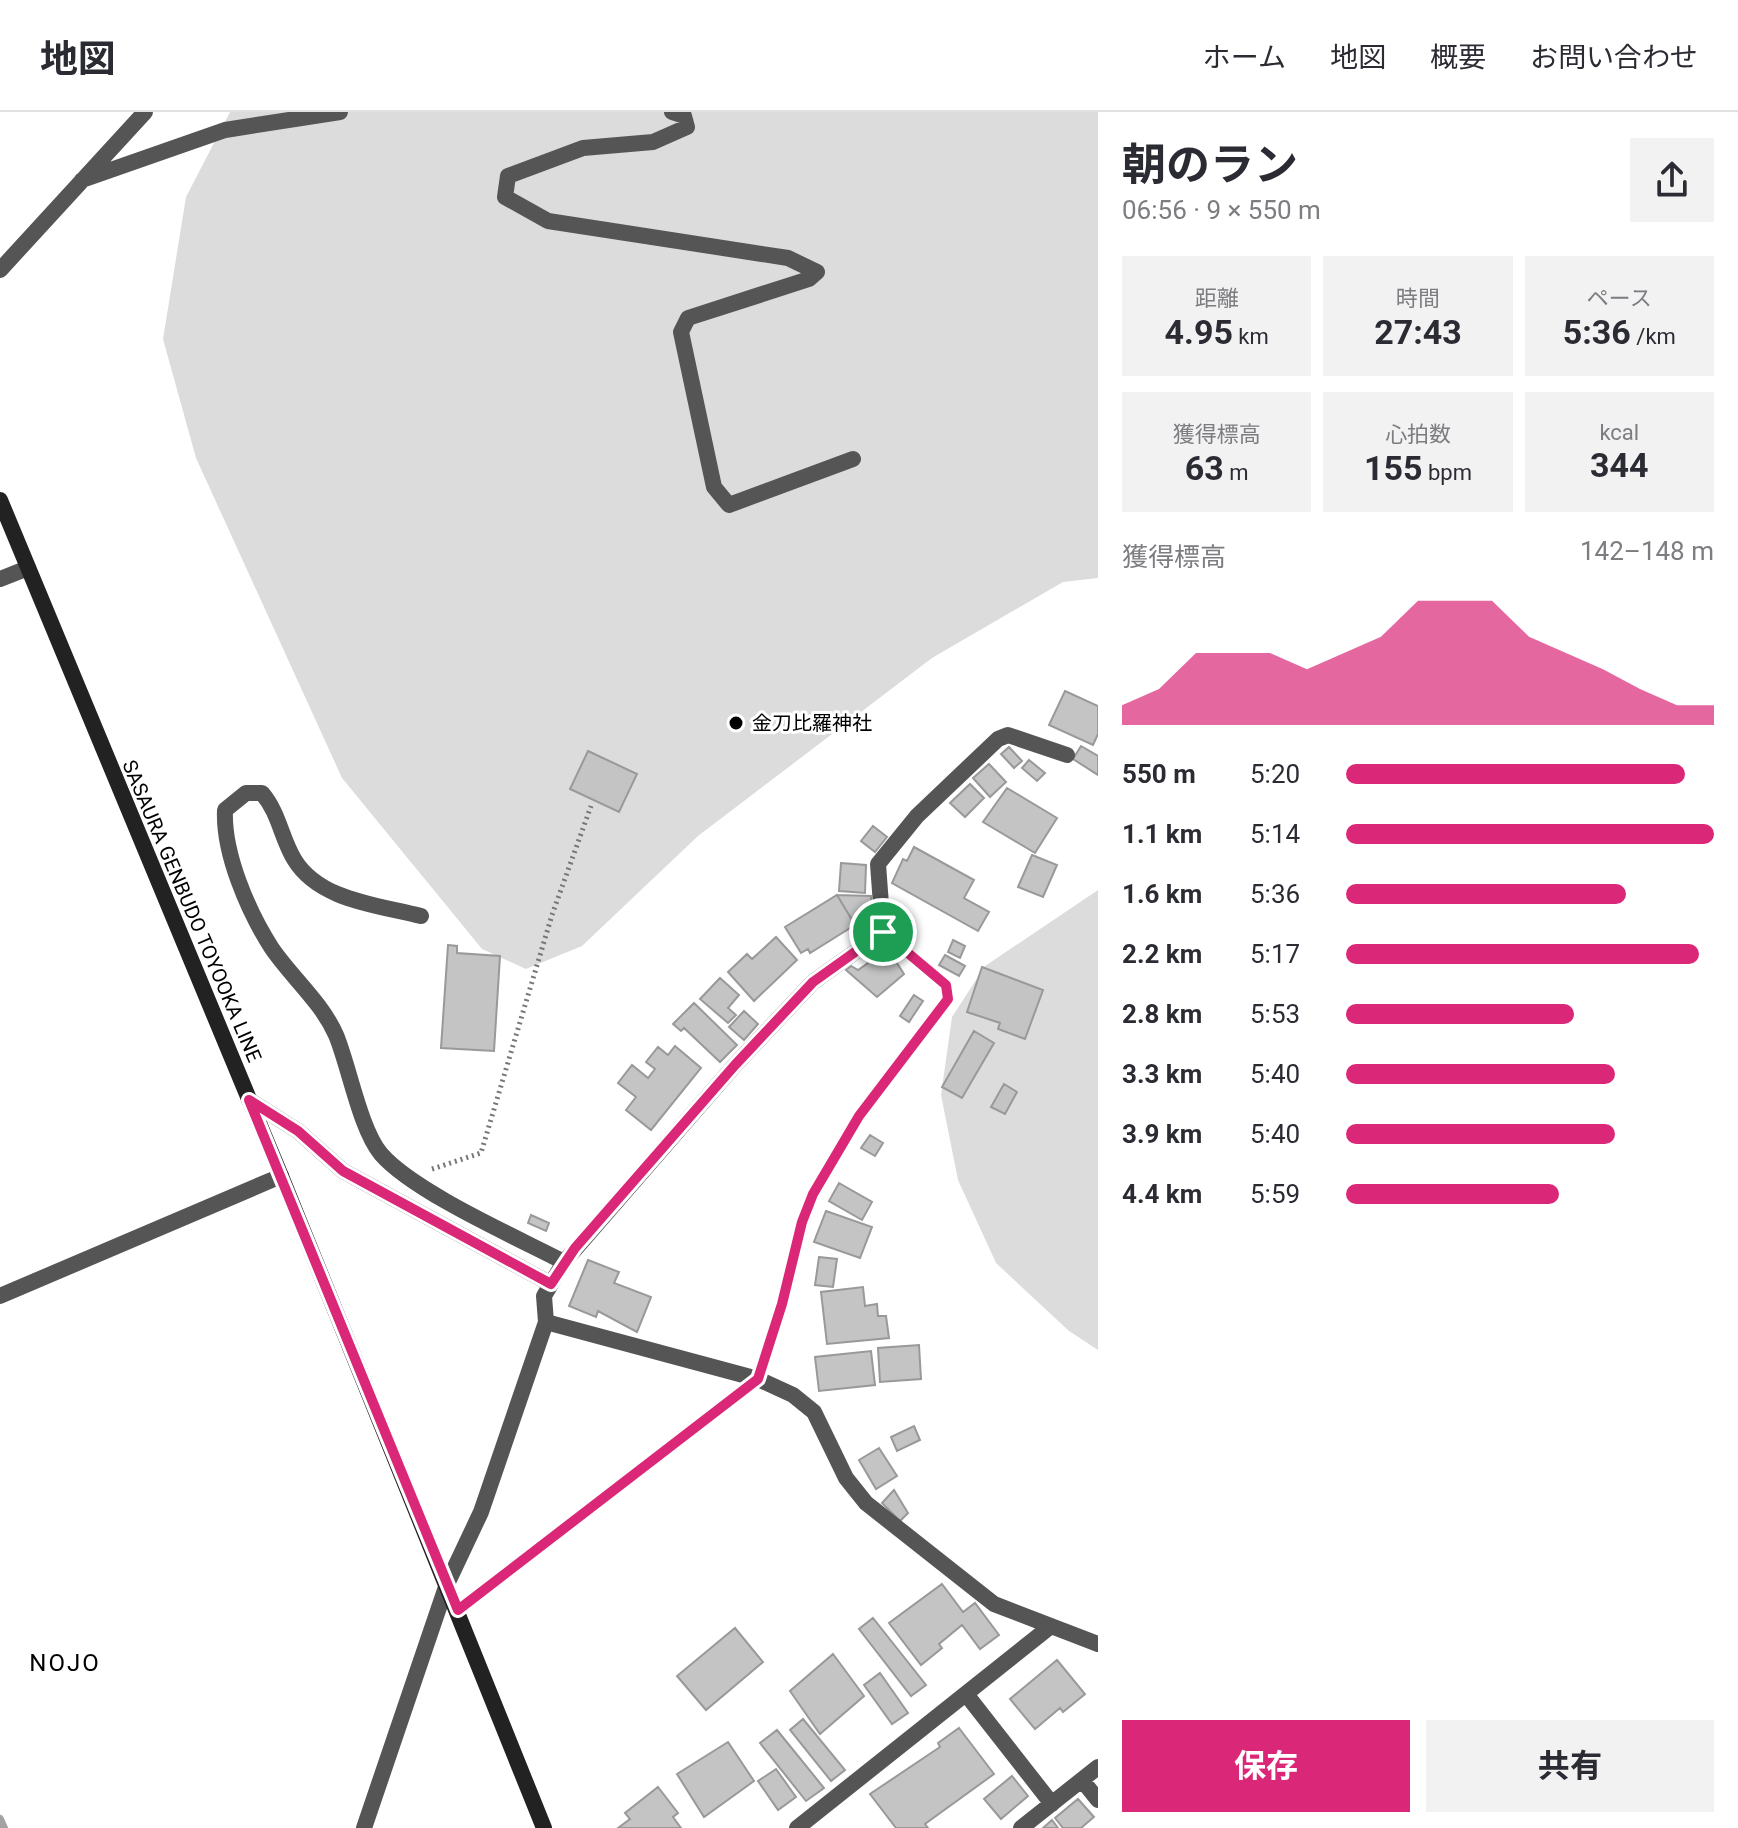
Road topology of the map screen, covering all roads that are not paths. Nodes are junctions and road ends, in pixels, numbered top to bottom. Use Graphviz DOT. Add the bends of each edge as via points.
graph roads {
  1 [pos="145,112"];
  2 [pos="340,112"];
  3 [pos="672,112"];
  4 [pos="82,180"];
  5 [pos="0,270"];
  6 [pos="853,459"];
  7 [pos="0,500"];
  8 [pos="28,568"];
  9 [pos="0,579"];
  10 [pos="1067,755"];
  11 [pos="421,916"];
  12 [pos="249,1100"];
  13 [pos="281,1176"];
  14 [pos="564,1262"];
  15 [pos="551,1284"];
  16 [pos="0,1296"];
  17 [pos="546,1322"];
  18 [pos="447,1584"];
  19 [pos="1051,1626"];
  20 [pos="1098,1644"];
  21 [pos="966,1694"];
  22 [pos="1098,1767"];
  23 [pos="1082,1780"];
  24 [pos="1098,1800"];
  25 [pos="1052,1804"];
  26 [pos="364,1828"];
  27 [pos="544,1828"];
  28 [pos="797,1828"];
  29 [pos="1021,1828"];
  1 -- 4 [label="street"];
  2 -- 4 [label="street" via="225,130"];
  3 -- 6 [label="street" via="684,116 687,127 653,142 583,148 508,176 505,197 548,221 788,258 817,272 688,318 681,332 714,487 729,505"];
  4 -- 5 [label="street"];
  7 -- 8 [label="main road, SASAURA GENBUDO TOYOOKA LINE"];
  8 -- 9 [label="street"];
  8 -- 12 [label="main road, SASAURA GENBUDO TOYOOKA LINE"];
  10 -- 14 [label="street" via="1008,735 998,739 917,816 878,864 883,932 813,982"];
  11 -- 14 [label="street" via="333,894 313,880 295,861 275,808 262,793 246,793 225,810 224,829 260,926 335,1034 380,1153 409,1177"];
  12 -- 13 [label="main road, SASAURA GENBUDO TOYOOKA LINE"];
  12 -- 15 [label="street" via="298,1131 343,1171"];
  13 -- 16 [label="street"];
  13 -- 18 [label="main road, SASAURA GENBUDO TOYOOKA LINE"];
  14 -- 15 [label="street"];
  15 -- 17 [label="street" via="544,1296"];
  17 -- 18 [label="street" via="481,1512"];
  17 -- 19 [label="street" via="758,1379 793,1395 814,1412 846,1478 866,1503 994,1604"];
  18 -- 26 [label="street"];
  18 -- 27 [label="main road, SASAURA GENBUDO TOYOOKA LINE"];
  19 -- 20 [label="street"];
  19 -- 21 [label="street"];
  21 -- 25 [label="street"];
  21 -- 28 [label="street"];
  22 -- 23 [label="street"];
  23 -- 24 [label="street"];
  23 -- 25 [label="street"];
  25 -- 29 [label="street"];
}
